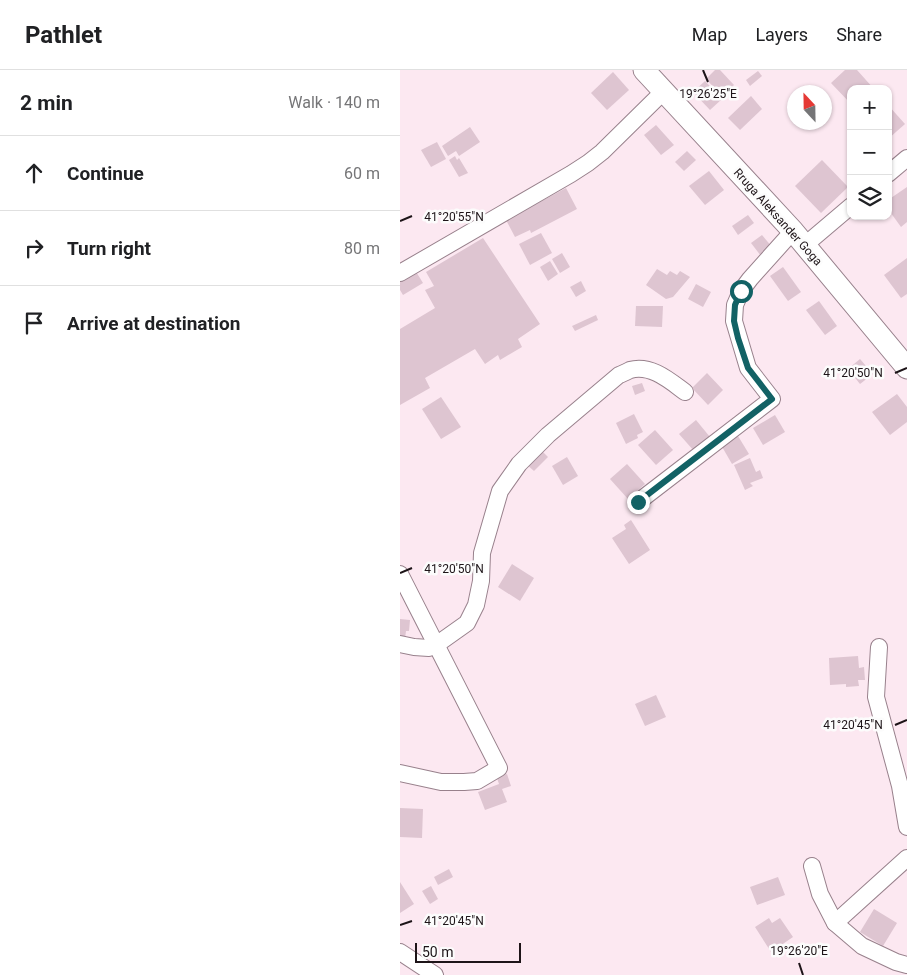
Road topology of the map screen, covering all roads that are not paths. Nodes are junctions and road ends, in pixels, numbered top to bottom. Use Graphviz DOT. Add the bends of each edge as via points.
graph roads {
  1 [pos="644,70"];
  2 [pos="664,92"];
  3 [pos="907,158"];
  4 [pos="892,171"];
  5 [pos="847,208"];
  6 [pos="799,238"];
  7 [pos="400,273"];
  8 [pos="907,368"];
  9 [pos="685,392"];
  10 [pos="638,502"];
  11 [pos="400,574"];
  12 [pos="400,644"];
  13 [pos="436,645"];
  14 [pos="879,646"];
  15 [pos="400,773"];
  16 [pos="907,827"];
  17 [pos="907,858"];
  18 [pos="812,866"];
  19 [pos="835,923"];
  20 [pos="400,952"];
  21 [pos="907,965"];
  22 [pos="435,975"];
  1 -- 2 [label="main road, Rruga Aleksander Goga"];
  2 -- 6 [label="main road, Rruga Aleksander Goga"];
  2 -- 7 [label="street" via="588,163"];
  3 -- 4 [label="street"];
  5 -- 6 [label="street"];
  6 -- 8 [label="main road, Rruga Aleksander Goga"];
  6 -- 10 [label="street" via="750,279 735,305 734,321 748,368 772,399"];
  9 -- 13 [label="street" via="663,376 644,369 631,370 619,375 548,434 519,464 500,491 482,552 476,605 467,623"];
  11 -- 13 [label="street"];
  12 -- 13 [label="street" via="429,648"];
  13 -- 15 [label="street" via="499,768 477,781 464,782 441,782"];
  14 -- 16 [label="street" via="876,697 900,786"];
  17 -- 19 [label="street"];
  18 -- 19 [label="street" via="820,894"];
  19 -- 21 [label="street" via="862,946"];
  20 -- 22 [label="street"];
}
